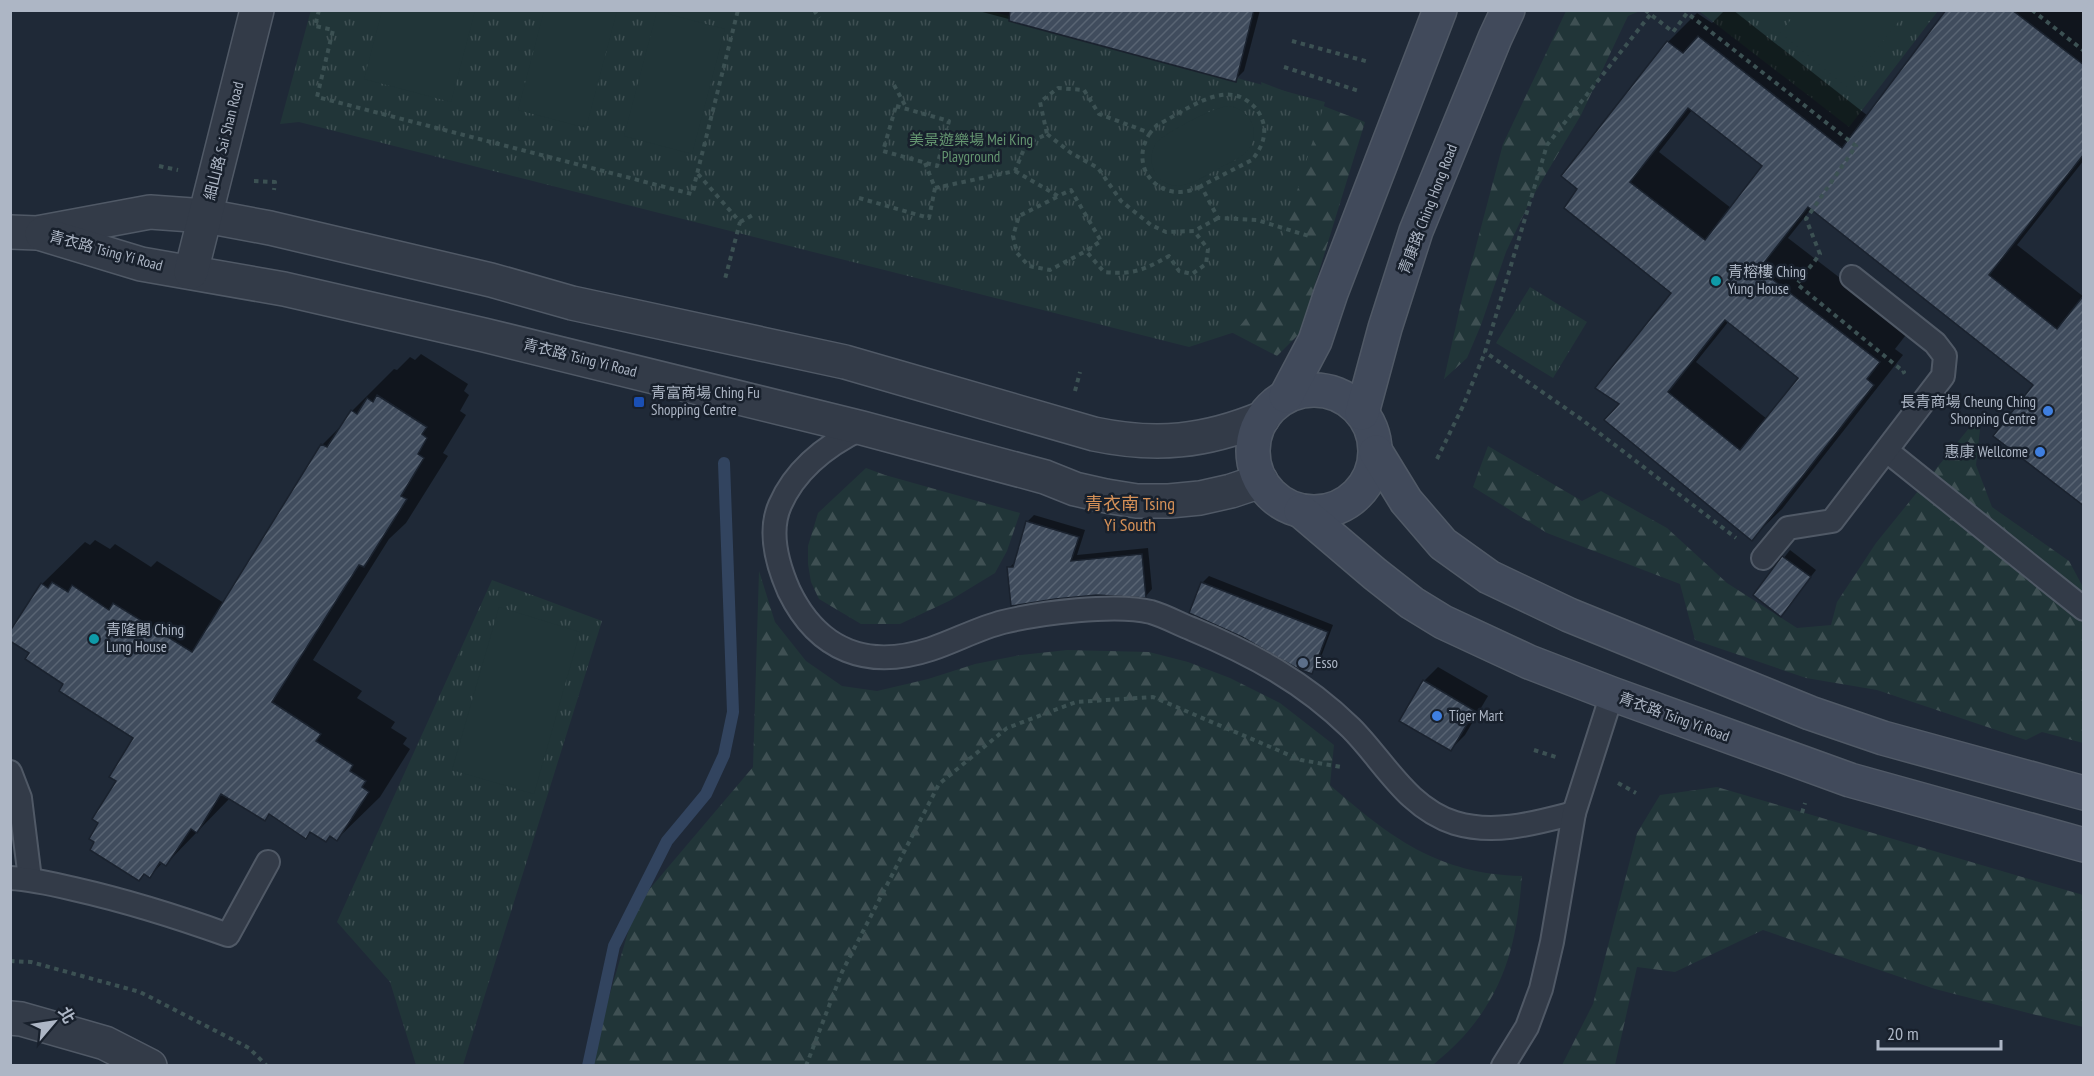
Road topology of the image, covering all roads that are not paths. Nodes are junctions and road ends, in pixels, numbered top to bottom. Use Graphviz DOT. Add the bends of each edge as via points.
graph roads {
  1 [pos="257,10"];
  2 [pos="1440,10"];
  3 [pos="1508,10"];
  4 [pos="206,216"];
  5 [pos="24,232"];
  6 [pos="191,272"];
  7 [pos="1852,277"];
  8 [pos="1275,407"];
  9 [pos="1362,413"];
  10 [pos="862,428"];
  11 [pos="1887,451"];
  12 [pos="1376,452"];
  13 [pos="1261,481"];
  14 [pos="1301,511"];
  15 [pos="1763,558"];
  16 [pos="2084,609"];
  17 [pos="1612,694"];
  18 [pos="10,772"];
  19 [pos="2084,793"];
  20 [pos="1574,813"];
  21 [pos="2084,845"];
  22 [pos="268,862"];
  23 [pos="20,879"];
  24 [pos="10,1018"];
  25 [pos="150,1065"];
  26 [pos="1503,1065"];
  1 -- 4 [label="street, 細山路 Sai Shan Road"];
  2 -- 8 [label="main road" via="1315,341"];
  3 -- 9 [label="main road, 青康路 Ching Hong Road" via="1416,231"];
  4 -- 5 [label="street, 青衣路 Tsing Yi Road" via="150,212"];
  4 -- 6 [label="street, 細山路 Sai Shan Road"];
  4 -- 8 [label="street, 青衣路 Tsing Yi Road" via="491,280 572,303 845,362 1123,440 1151,442 1209,436 1236,429"];
  5 -- 6 [label="street, 青衣路 Tsing Yi Road" via="141,264"];
  6 -- 10 [label="street, 青衣路 Tsing Yi Road" via="484,335"];
  7 -- 11 [label="lane" via="1935,343 1945,356 1943,376"];
  8 -- 9 [label="main road" via="1301,391 1318,390 1334,393"];
  8 -- 13 [label="main road" via="1254,438 1254,460"];
  9 -- 12 [label="main road" via="1372,431"];
  10 -- 13 [label="street, 青衣路 Tsing Yi Road" via="1045,477 1075,489 1126,499 1200,498"];
  10 -- 20 [label="lane" via="835,441 810,461 779,507 775,533 777,558 798,610 817,632 841,648 869,658 900,656 929,650 1002,622 1070,611 1151,612 1279,670 1351,728 1411,797 1438,817 1478,828 1502,828"];
  11 -- 15 [label="lane" via="1832,521 1788,528"];
  11 -- 16 [label="lane"];
  12 -- 14 [label="main road" via="1365,486 1344,505 1316,512"];
  12 -- 19 [label="main road" via="1406,501 1443,544 1489,577 1569,615 1810,713 1883,738"];
  13 -- 14 [label="main road" via="1282,503"];
  14 -- 17 [label="main road, 青衣路 Tsing Yi Road" via="1384,582 1443,622 1529,662"];
  17 -- 20 [label="lane"];
  17 -- 21 [label="main road, 青衣路 Tsing Yi Road" via="1850,780"];
  18 -- 23 [label="lane" via="20,798"];
  20 -- 26 [label="lane" via="1541,989 1527,1027"];
  22 -- 23 [label="lane" via="228,935 104,896"];
  24 -- 25 [label="street" via="105,1043"];
}
